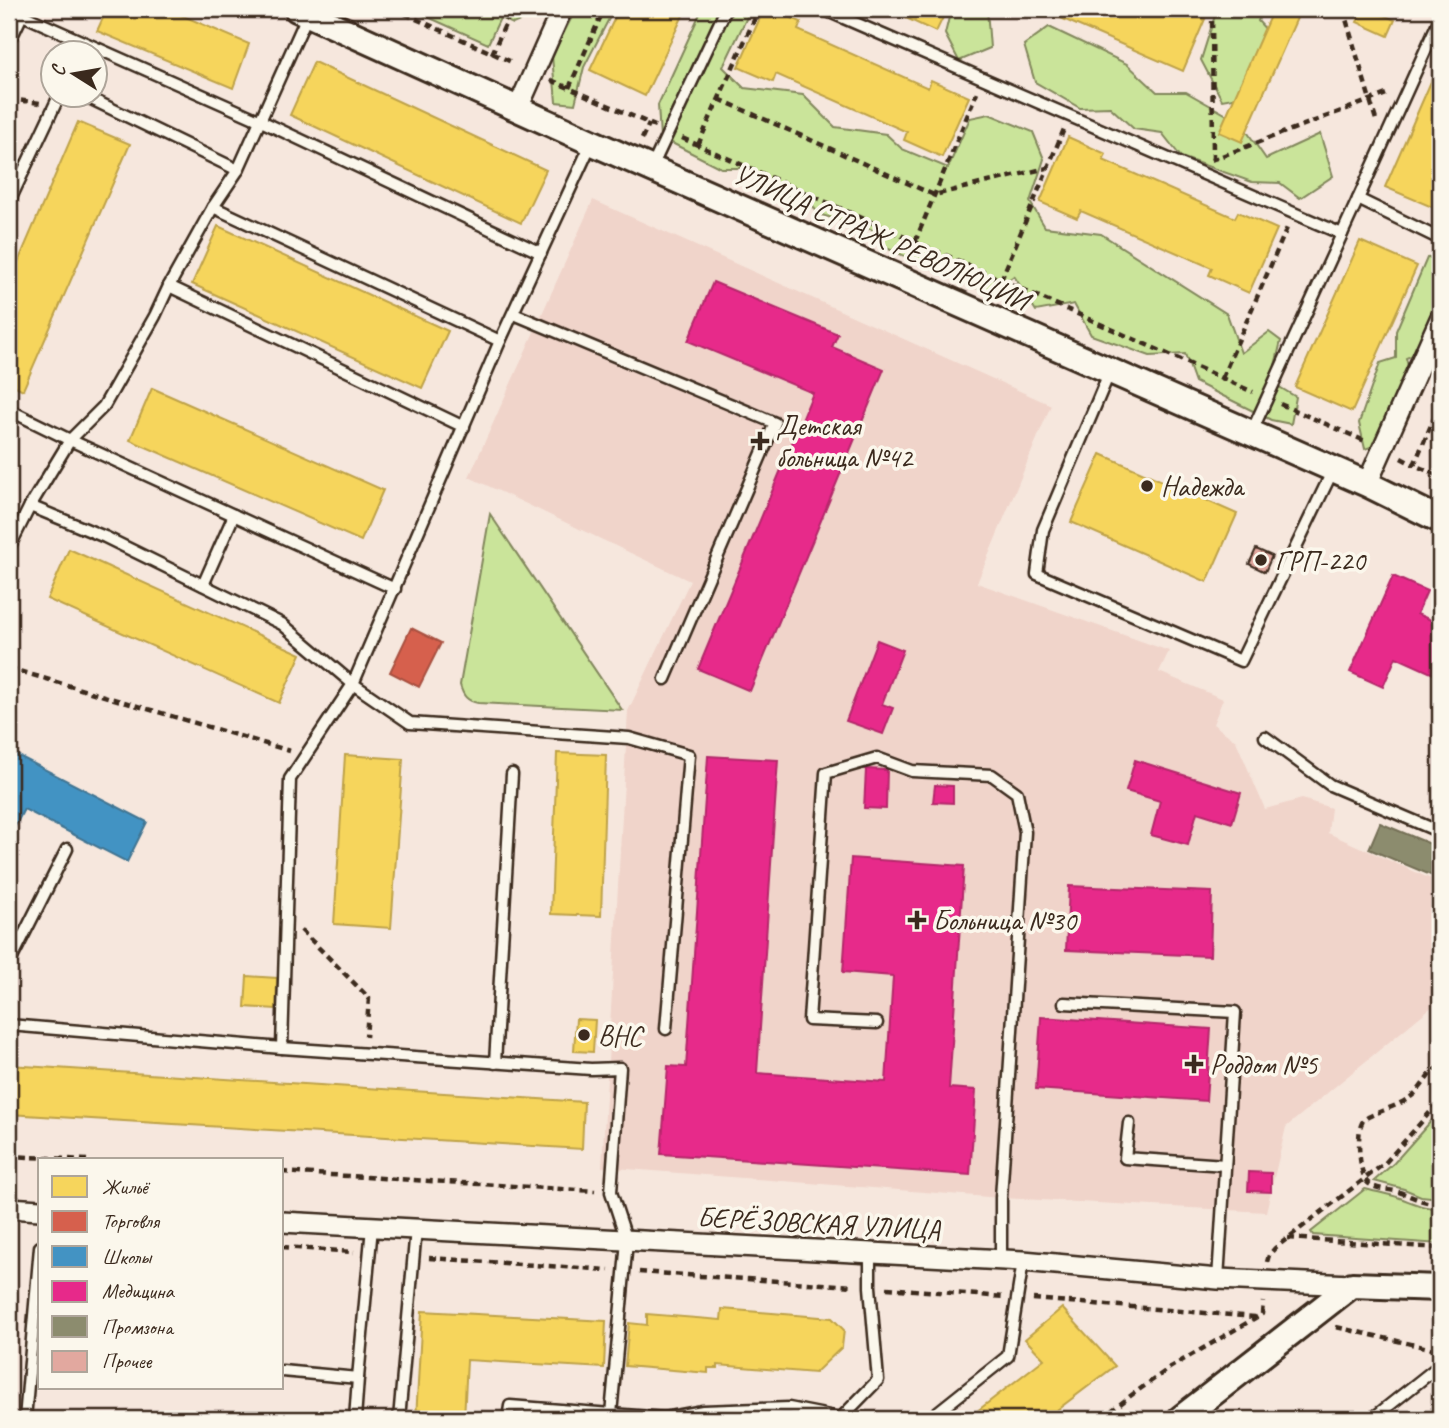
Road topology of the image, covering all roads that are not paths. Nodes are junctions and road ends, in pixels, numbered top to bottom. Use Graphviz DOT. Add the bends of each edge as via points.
graph roads {
  1 [pos="562,9"];
  2 [pos="726,9"];
  3 [pos="823,9"];
  4 [pos="16,10"];
  5 [pos="302,11"];
  6 [pos="1440,18"];
  7 [pos="9,32"];
  8 [pos="108,107"];
  9 [pos="53,108"];
  10 [pos="518,108"];
  11 [pos="261,121"];
  12 [pos="591,142"];
  13 [pos="651,168"];
  14 [pos="238,170"];
  15 [pos="1357,199"];
  16 [pos="9,202"];
  17 [pos="213,207"];
  18 [pos="1342,234"];
  19 [pos="1440,239"];
  20 [pos="541,253"];
  21 [pos="169,286"];
  22 [pos="514,314"];
  23 [pos="1440,319"];
  24 [pos="500,341"];
  25 [pos="1110,371"];
  26 [pos="9,410"];
  27 [pos="464,427"];
  28 [pos="1251,433"];
  29 [pos="70,440"];
  30 [pos="1333,469"];
  31 [pos="1367,484"];
  32 [pos="30,506"];
  33 [pos="234,515"];
  34 [pos="1440,520"];
  35 [pos="9,548"];
  36 [pos="202,585"];
  37 [pos="395,589"];
  38 [pos="665,679"];
  39 [pos="354,684"];
  40 [pos="1265,737"];
  41 [pos="512,774"];
  42 [pos="1440,832"];
  43 [pos="67,849"];
  44 [pos="9,961"];
  45 [pos="1064,1003"];
  46 [pos="877,1023"];
  47 [pos="9,1025"];
  48 [pos="666,1029"];
  49 [pos="282,1048"];
  50 [pos="495,1063"];
  51 [pos="1129,1123"];
  52 [pos="1225,1165"];
  53 [pos="9,1208"];
  54 [pos="38,1210"];
  55 [pos="284,1222"];
  56 [pos="372,1227"];
  57 [pos="416,1229"];
  58 [pos="627,1241"];
  59 [pos="870,1253"];
  60 [pos="1001,1260"];
  61 [pos="1023,1261"];
  62 [pos="38,1270"];
  63 [pos="1218,1279"];
  64 [pos="1352,1285"];
  65 [pos="1440,1288"];
  66 [pos="1440,1365"];
  67 [pos="284,1371"];
  68 [pos="358,1378"];
  69 [pos="611,1414"];
  70 [pos="25,1419"];
  71 [pos="355,1419"];
  72 [pos="400,1419"];
  73 [pos="508,1419"];
  74 [pos="840,1419"];
  75 [pos="929,1419"];
  76 [pos="1180,1419"];
  77 [pos="1372,1419"];
  1 -- 10 [label="street"];
  2 -- 13 [label="lane"];
  3 -- 18 [label="lane"];
  4 -- 7 [label="street"];
  4 -- 11 [label="lane"];
  5 -- 10 [label="street, УЛИЦА СТРАЖ РЕВОЛЮЦИИ"];
  5 -- 11 [label="lane"];
  6 -- 15 [label="lane"];
  8 -- 14 [label="lane"];
  9 -- 16 [label="lane"];
  10 -- 12 [label="street, УЛИЦА СТРАЖ РЕВОЛЮЦИИ"];
  11 -- 14 [label="lane"];
  11 -- 20 [label="lane"];
  12 -- 13 [label="street, УЛИЦА СТРАЖ РЕВОЛЮЦИИ"];
  12 -- 20 [label="lane"];
  13 -- 25 [label="street, УЛИЦА СТРАЖ РЕВОЛЮЦИИ"];
  14 -- 17 [label="lane"];
  15 -- 18 [label="lane"];
  15 -- 19 [label="lane"];
  17 -- 21 [label="lane"];
  17 -- 24 [label="lane"];
  18 -- 28 [label="lane"];
  20 -- 22 [label="lane"];
  21 -- 27 [label="lane"];
  21 -- 29 [label="lane" via="104,406"];
  22 -- 24 [label="lane"];
  22 -- 38 [label="lane" via="775,423"];
  23 -- 31 [label="street"];
  24 -- 27 [label="lane"];
  25 -- 28 [label="street, УЛИЦА СТРАЖ РЕВОЛЮЦИИ"];
  25 -- 30 [label="lane" via="1043,530 1037,574 1241,661"];
  26 -- 29 [label="lane"];
  27 -- 37 [label="lane"];
  28 -- 30 [label="street, УЛИЦА СТРАЖ РЕВОЛЮЦИИ"];
  29 -- 32 [label="lane"];
  29 -- 33 [label="lane"];
  30 -- 31 [label="street, УЛИЦА СТРАЖ РЕВОЛЮЦИИ"];
  31 -- 34 [label="street, УЛИЦА СТРАЖ РЕВОЛЮЦИИ"];
  32 -- 35 [label="lane"];
  32 -- 36 [label="lane"];
  33 -- 36 [label="lane"];
  33 -- 37 [label="lane"];
  36 -- 39 [label="lane" via="282,624"];
  37 -- 39 [label="lane"];
  39 -- 48 [label="lane" via="410,723 629,738 689,755"];
  39 -- 49 [label="lane" via="290,779"];
  40 -- 42 [label="lane" via="1330,785"];
  41 -- 50 [label="lane"];
  43 -- 44 [label="lane"];
  45 -- 52 [label="lane" via="1236,1012"];
  46 -- 60 [label="lane" via="809,1020 826,773 877,758 912,771 992,775 1017,793 1026,832 1001,1198"];
  47 -- 49 [label="lane"];
  49 -- 50 [label="lane"];
  50 -- 58 [label="lane" via="620,1068 611,1192"];
  51 -- 52 [label="lane" via="1125,1158"];
  52 -- 63 [label="lane"];
  53 -- 54 [label="street"];
  55 -- 56 [label="street, БЕРЁЗОВСКАЯ УЛИЦА"];
  56 -- 57 [label="street, БЕРЁЗОВСКАЯ УЛИЦА"];
  56 -- 68 [label="lane"];
  57 -- 58 [label="street, БЕРЁЗОВСКАЯ УЛИЦА"];
  57 -- 72 [label="lane"];
  58 -- 59 [label="street, БЕРЁЗОВСКАЯ УЛИЦА"];
  58 -- 69 [label="lane"];
  59 -- 60 [label="street, БЕРЁЗОВСКАЯ УЛИЦА"];
  59 -- 74 [label="lane" via="878,1380"];
  60 -- 61 [label="street, БЕРЁЗОВСКАЯ УЛИЦА"];
  61 -- 63 [label="street, БЕРЁЗОВСКАЯ УЛИЦА"];
  61 -- 75 [label="lane" via="1008,1356"];
  62 -- 70 [label="lane"];
  63 -- 64 [label="street, БЕРЁЗОВСКАЯ УЛИЦА" via="1266,1271"];
  64 -- 65 [label="street"];
  64 -- 76 [label="street"];
  66 -- 77 [label="lane"];
  67 -- 68 [label="lane"];
  68 -- 71 [label="lane"];
  69 -- 73 [label="lane" via="510,1406"];
  69 -- 74 [label="lane" via="665,1418 703,1411 789,1408"];
}
